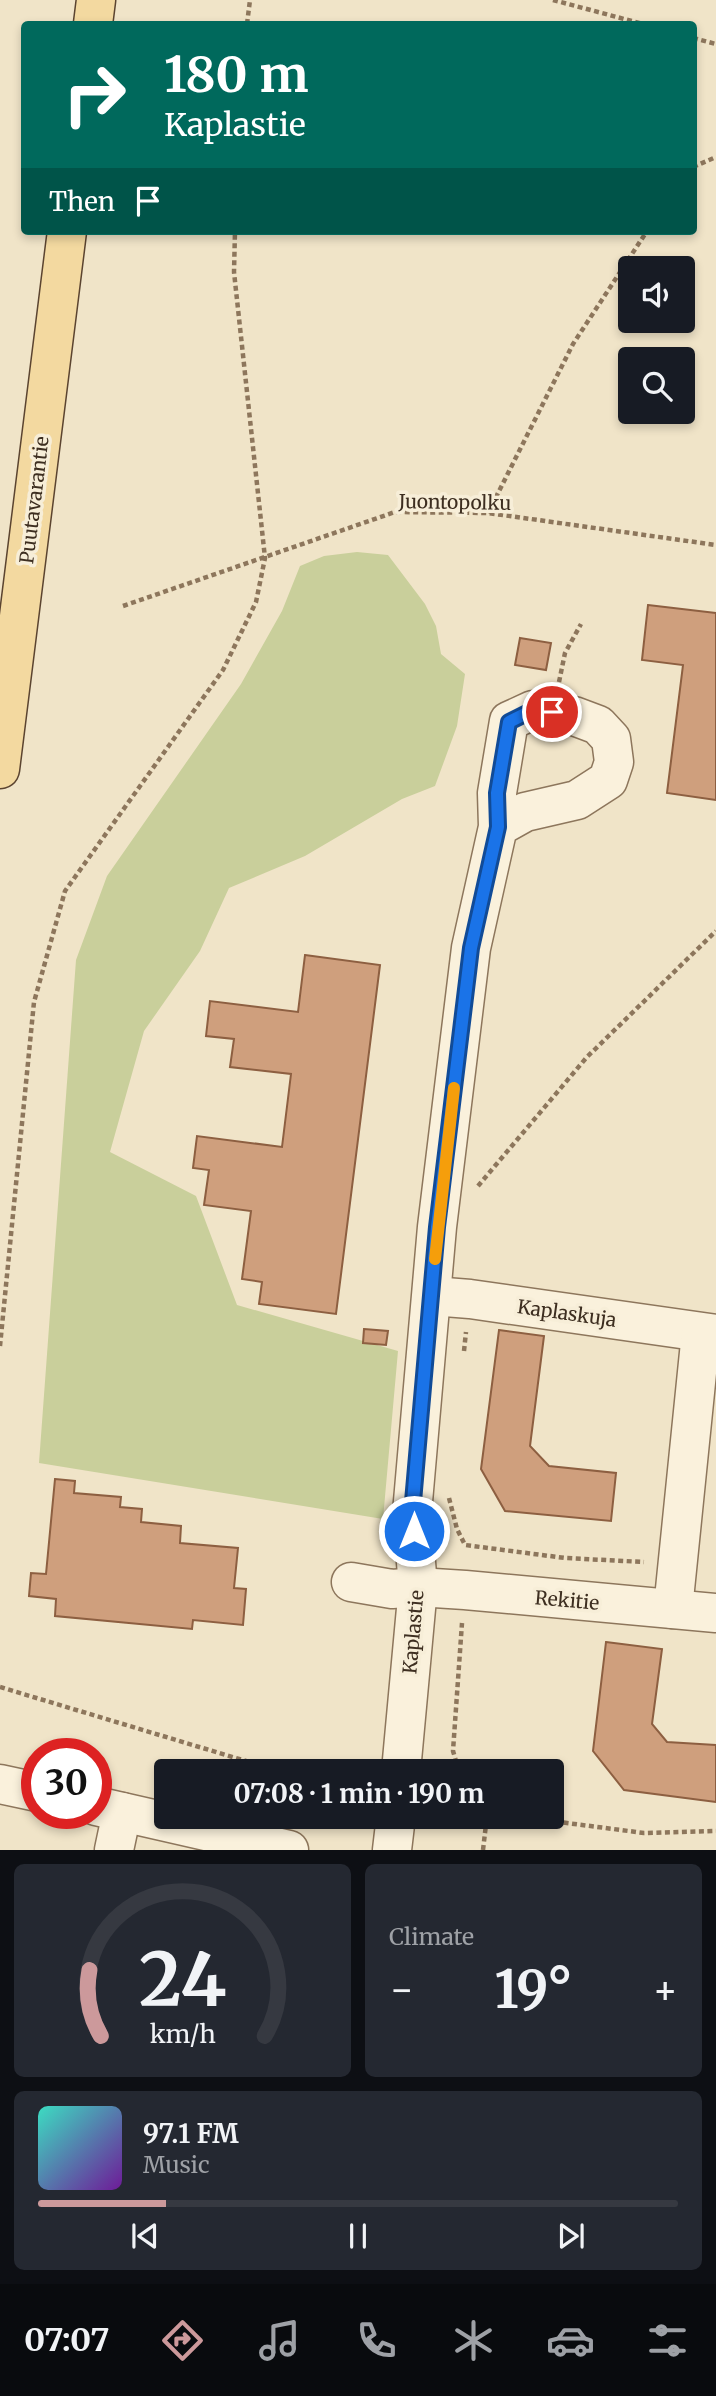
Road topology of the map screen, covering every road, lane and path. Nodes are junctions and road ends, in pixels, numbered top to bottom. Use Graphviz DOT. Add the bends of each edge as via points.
graph roads {
  1 [pos="96,0"];
  2 [pos="250,0"];
  3 [pos="553,0"];
  4 [pos="93,21"];
  5 [pos="247,21"];
  6 [pos="632,21"];
  7 [pos="697,39"];
  8 [pos="716,44"];
  9 [pos="716,157"];
  10 [pos="697,165"];
  11 [pos="67,235"];
  12 [pos="235,235"];
  13 [pos="644,235"];
  14 [pos="488,513"];
  15 [pos="716,545"];
  16 [pos="265,558"];
  17 [pos="123,606"];
  18 [pos="581,624"];
  19 [pos="552,712"];
  20 [pos="0,769"];
  21 [pos="498,827"];
  22 [pos="716,931"];
  23 [pos="437,1227"];
  24 [pos="432,1296"];
  25 [pos="470,1299"];
  26 [pos="709,1334"];
  27 [pos="0,1346"];
  28 [pos="464,1354"];
  29 [pos="448,1492"];
  30 [pos="465,1545"];
  31 [pos="679,1563"];
  32 [pos="351,1582"];
  33 [pos="418,1587"];
  34 [pos="465,1591"];
  35 [pos="673,1609"];
  36 [pos="716,1613"];
  37 [pos="0,1687"];
  38 [pos="239,1759"];
  39 [pos="402,1759"];
  40 [pos="455,1759"];
  41 [pos="0,1784"];
  42 [pos="21,1789"];
  43 [pos="112,1810"];
  44 [pos="564,1823"];
  45 [pos="111,1829"];
  46 [pos="394,1829"];
  47 [pos="485,1829"];
  48 [pos="716,1831"];
  49 [pos="114,1850"];
  50 [pos="289,1850"];
  51 [pos="392,1850"];
  52 [pos="483,1850"];
  1 -- 4 [label="main road"];
  2 -- 5 [label="path"];
  3 -- 6 [label="path"];
  7 -- 8 [label="path"];
  9 -- 10 [label="path"];
  11 -- 20 [label="main road, Puutavarantie"];
  12 -- 16 [label="path" via="234,272"];
  13 -- 14 [label="path" via="573,344"];
  14 -- 15 [label="path, Juontopolku"];
  14 -- 16 [label="path, Juontopolku" via="395,512"];
  16 -- 17 [label="path, Juontopolku"];
  16 -- 27 [label="path" via="256,602 223,670 65,891 34,1002"];
  18 -- 19 [label="path" via="565,653"];
  19 -- 21 [label="street, Kaplastie" via="533,710 509,722 497,793"];
  19 -- 21 [label="street, Kaplastie" via="598,725 611,739 614,762 608,780 578,800 525,812"];
  21 -- 23 [label="street, Kaplastie" via="471,948"];
  22 -- 23 [label="path" via="587,1057 489,1174"];
  23 -- 24 [label="street, Kaplastie"];
  24 -- 25 [label="street, Kaplaskuja"];
  24 -- 33 [label="street, Kaplastie" via="412,1513"];
  25 -- 26 [label="street, Kaplaskuja"];
  25 -- 28 [label="path"];
  26 -- 31 [label="street"];
  29 -- 30 [label="path"];
  30 -- 31 [label="path" via="565,1558"];
  30 -- 34 [label="path"];
  31 -- 35 [label="street"];
  32 -- 33 [label="street, Rekitie" via="392,1589"];
  33 -- 34 [label="street, Rekitie"];
  33 -- 39 [label="street, Kaplastie"];
  34 -- 35 [label="street, Rekitie"];
  34 -- 40 [label="path"];
  35 -- 36 [label="street, Rekitie"];
  37 -- 38 [label="path"];
  41 -- 42 [label="street"];
  43 -- 50 [label="street"];
  44 -- 48 [label="path" via="644,1833"];
  45 -- 49 [label="street"];
  46 -- 51 [label="street"];
  47 -- 52 [label="path"];
}
